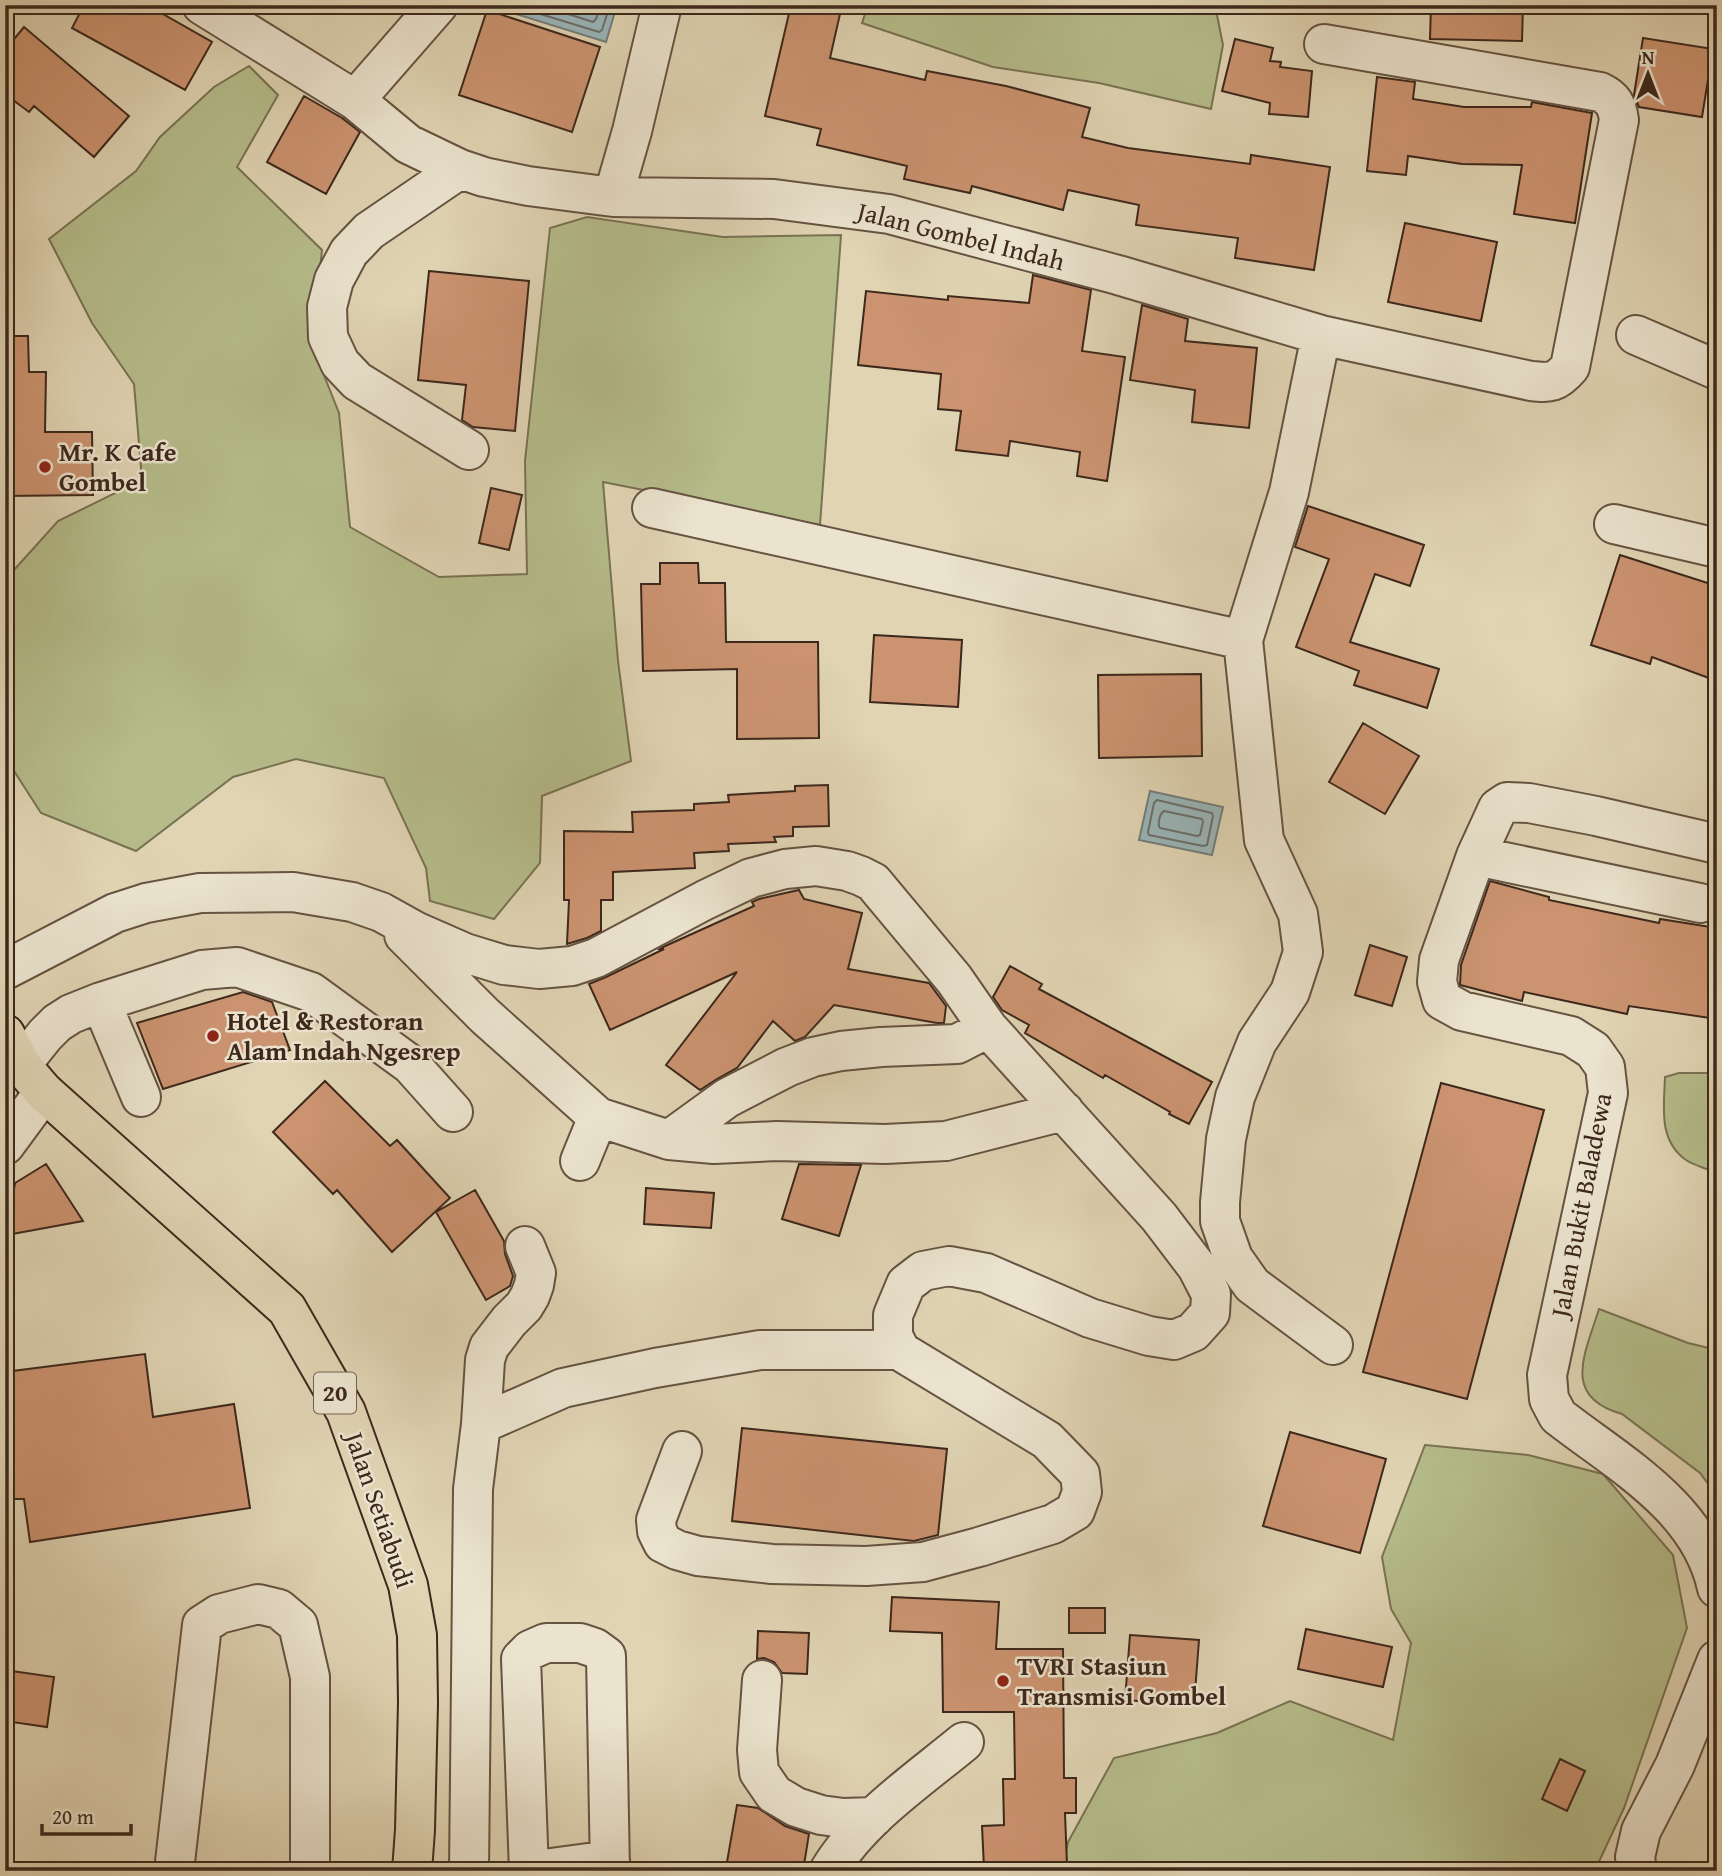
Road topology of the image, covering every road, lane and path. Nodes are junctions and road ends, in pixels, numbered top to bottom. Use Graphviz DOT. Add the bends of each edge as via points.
graph roads {
  1 [pos="202,5"];
  2 [pos="438,5"];
  3 [pos="662,5"];
  4 [pos="1324,44"];
  5 [pos="355,100"];
  6 [pos="460,169"];
  7 [pos="612,197"];
  8 [pos="1321,335"];
  9 [pos="1636,335"];
  10 [pos="1717,370"];
  11 [pos="469,450"];
  12 [pos="652,508"];
  13 [pos="1614,524"];
  14 [pos="1717,548"];
  15 [pos="1243,640"];
  16 [pos="1717,844"];
  17 [pos="1476,856"];
  18 [pos="1700,903"];
  19 [pos="381,912"];
  20 [pos="5,970"];
  21 [pos="102,1002"];
  22 [pos="988,1028"];
  23 [pos="23,1064"];
  24 [pos="141,1097"];
  25 [pos="1064,1111"];
  26 [pos="453,1112"];
  27 [pos="598,1116"];
  28 [pos="669,1140"];
  29 [pos="5,1145"];
  30 [pos="580,1161"];
  31 [pos="525,1246"];
  32 [pos="1333,1345"];
  33 [pos="900,1350"];
  34 [pos="481,1424"];
  35 [pos="682,1451"];
  36 [pos="1717,1588"];
  37 [pos="1717,1660"];
  38 [pos="762,1680"];
  39 [pos="964,1742"];
  40 [pos="874,1816"];
  41 [pos="610,1866"];
  42 [pos="174,1871"];
  43 [pos="310,1871"];
  44 [pos="412,1871"];
  45 [pos="469,1871"];
  46 [pos="830,1871"];
  47 [pos="1637,1871"];
  1 -- 5 [label="street, Jalan Gombel Indah"];
  2 -- 5 [label="street"];
  3 -- 7 [label="street"];
  4 -- 8 [label="street, Jalan Gombel Indah" via="1600,92 1615,104 1619,120 1570,367 1559,379 1531,381"];
  5 -- 6 [label="street, Jalan Gombel Indah" via="408,144"];
  6 -- 7 [label="street, Jalan Gombel Indah" via="528,186"];
  6 -- 11 [label="street" via="369,231 349,252 334,280 327,307 328,337 340,363 357,381"];
  7 -- 8 [label="street, Jalan Gombel Indah" via="774,199 889,214"];
  8 -- 15 [label="street" via="1289,492"];
  9 -- 10 [label="street"];
  12 -- 15 [label="street"];
  13 -- 14 [label="street"];
  15 -- 32 [label="street" via="1264,840 1298,914 1303,952 1290,992 1257,1042 1236,1097 1226,1139 1220,1222 1233,1258 1252,1285"];
  16 -- 17 [label="street, Jalan Bukit Baladewa" via="1596,816 1507,802 1498,808"];
  17 -- 18 [label="street"];
  17 -- 36 [label="street, Jalan Bukit Baladewa" via="1439,960 1437,982 1442,1000 1462,1011 1571,1037 1593,1050 1605,1067 1608,1093 1547,1375 1549,1399 1558,1416 1651,1486 1688,1526 1713,1569"];
  19 -- 20 [label="street" via="293,892 200,893 115,913"];
  19 -- 22 [label="street" via="453,948 504,965 572,966 751,878 796,868 839,869 873,882 954,979"];
  19 -- 27 [label="street" via="485,1016"];
  21 -- 23 [label="street" via="57,1023"];
  21 -- 24 [label="street"];
  21 -- 26 [label="street" via="202,970 237,967 311,992 411,1065"];
  22 -- 25 [label="street"];
  22 -- 28 [label="street" via="957,1044 881,1047 813,1057 727,1098"];
  23 -- 29 [label="street"];
  23 -- 44 [label="highway, Jalan Setiabudi / 20" via="287,1309 346,1412 408,1585 417,1635"];
  25 -- 28 [label="street" via="946,1141 714,1144"];
  25 -- 33 [label="street" via="1159,1217 1197,1267 1211,1294 1210,1313 1193,1332 1174,1340 1149,1336 1090,1318 986,1273 949,1266 923,1271 906,1284 893,1315 893,1336"];
  27 -- 28 [label="street"];
  27 -- 30 [label="street"];
  31 -- 34 [label="street" via="536,1273 534,1284 524,1306 489,1347"];
  33 -- 34 [label="street" via="760,1350 655,1368 563,1388"];
  33 -- 35 [label="street" via="1047,1440 1080,1474 1083,1492 1075,1511 1053,1524 923,1563 866,1566 717,1559 677,1550 663,1543 657,1531 656,1520"];
  34 -- 45 [label="street" via="472,1509"];
  37 -- 47 [label="street" via="1675,1765 1641,1831"];
  38 -- 40 [label="street" via="759,1772 774,1794 821,1815"];
  39 -- 40 [label="street"];
  40 -- 46 [label="street"];
  41 -- 41 [label="street" via="529,1871 521,1659 545,1643 580,1643 606,1656"];
  42 -- 43 [label="street" via="202,1625 219,1614 258,1604 279,1609 298,1625 310,1677"];
}
